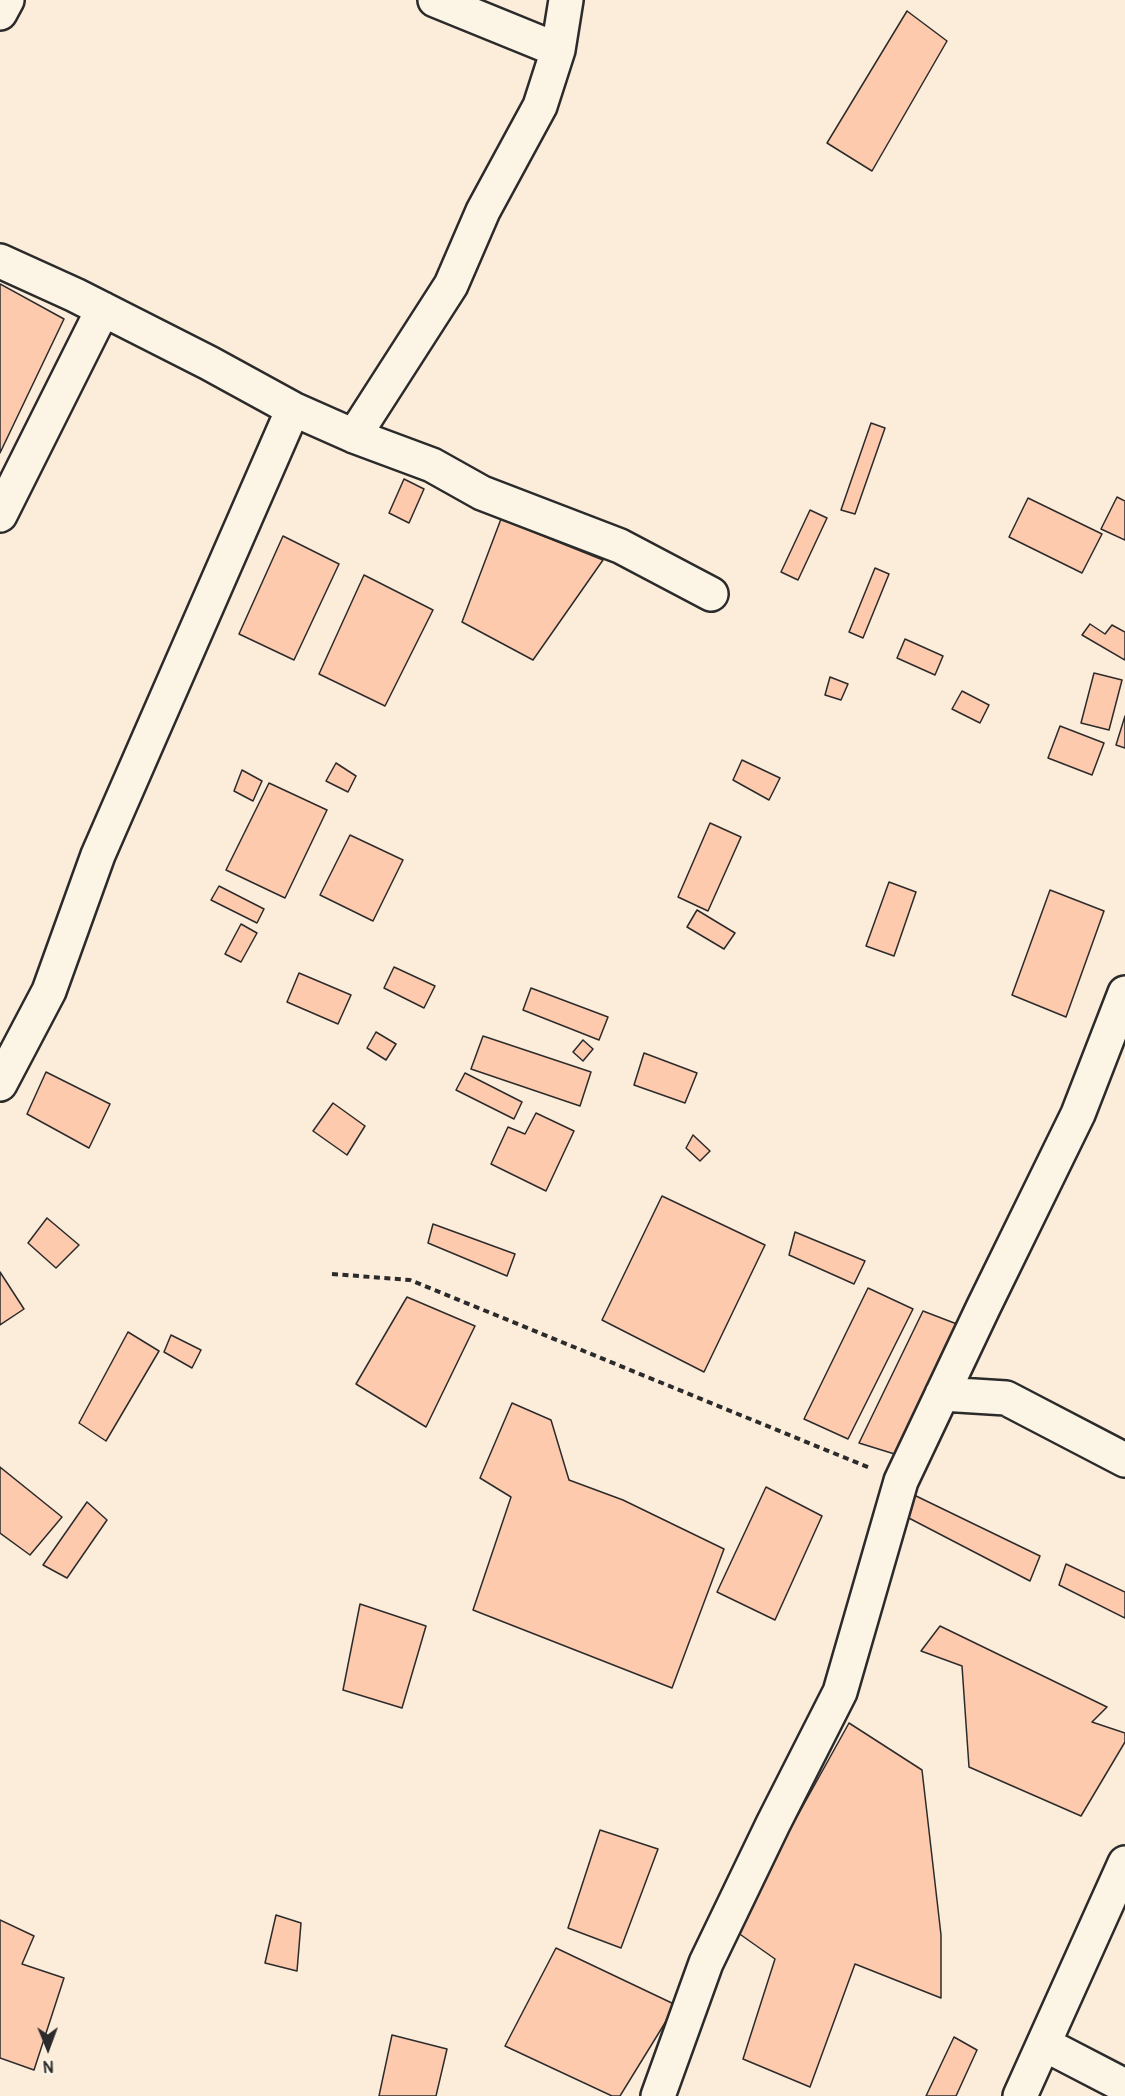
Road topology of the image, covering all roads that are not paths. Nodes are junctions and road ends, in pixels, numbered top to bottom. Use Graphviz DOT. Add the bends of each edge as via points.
graph roads {
  1 [pos="7,0"];
  2 [pos="435,0"];
  3 [pos="566,0"];
  4 [pos="0,13"];
  5 [pos="558,50"];
  6 [pos="0,261"];
  7 [pos="103,309"];
  8 [pos="293,409"];
  9 [pos="354,436"];
  10 [pos="0,515"];
  11 [pos="711,594"];
  12 [pos="1125,993"];
  13 [pos="0,1084"];
  14 [pos="942,1394"];
  15 [pos="1125,1460"];
  16 [pos="1125,1863"];
  17 [pos="1044,2044"];
  18 [pos="1125,2086"];
  19 [pos="658,2096"];
  20 [pos="1020,2096"];
  1 -- 4 [label="street"];
  2 -- 5 [label="street"];
  3 -- 5 [label="street"];
  5 -- 9 [label="street" via="540,106 483,211 451,285"];
  6 -- 7 [label="street"];
  7 -- 8 [label="street"];
  7 -- 10 [label="street"];
  8 -- 9 [label="street"];
  8 -- 13 [label="street" via="98,855 49,991"];
  9 -- 11 [label="street" via="432,465 482,493 620,546"];
  12 -- 14 [label="street" via="1078,1114"];
  14 -- 15 [label="street" via="1006,1398"];
  14 -- 19 [label="street" via="902,1481 840,1692 706,1963"];
  16 -- 17 [label="street"];
  17 -- 18 [label="street"];
  17 -- 20 [label="street"];
}
